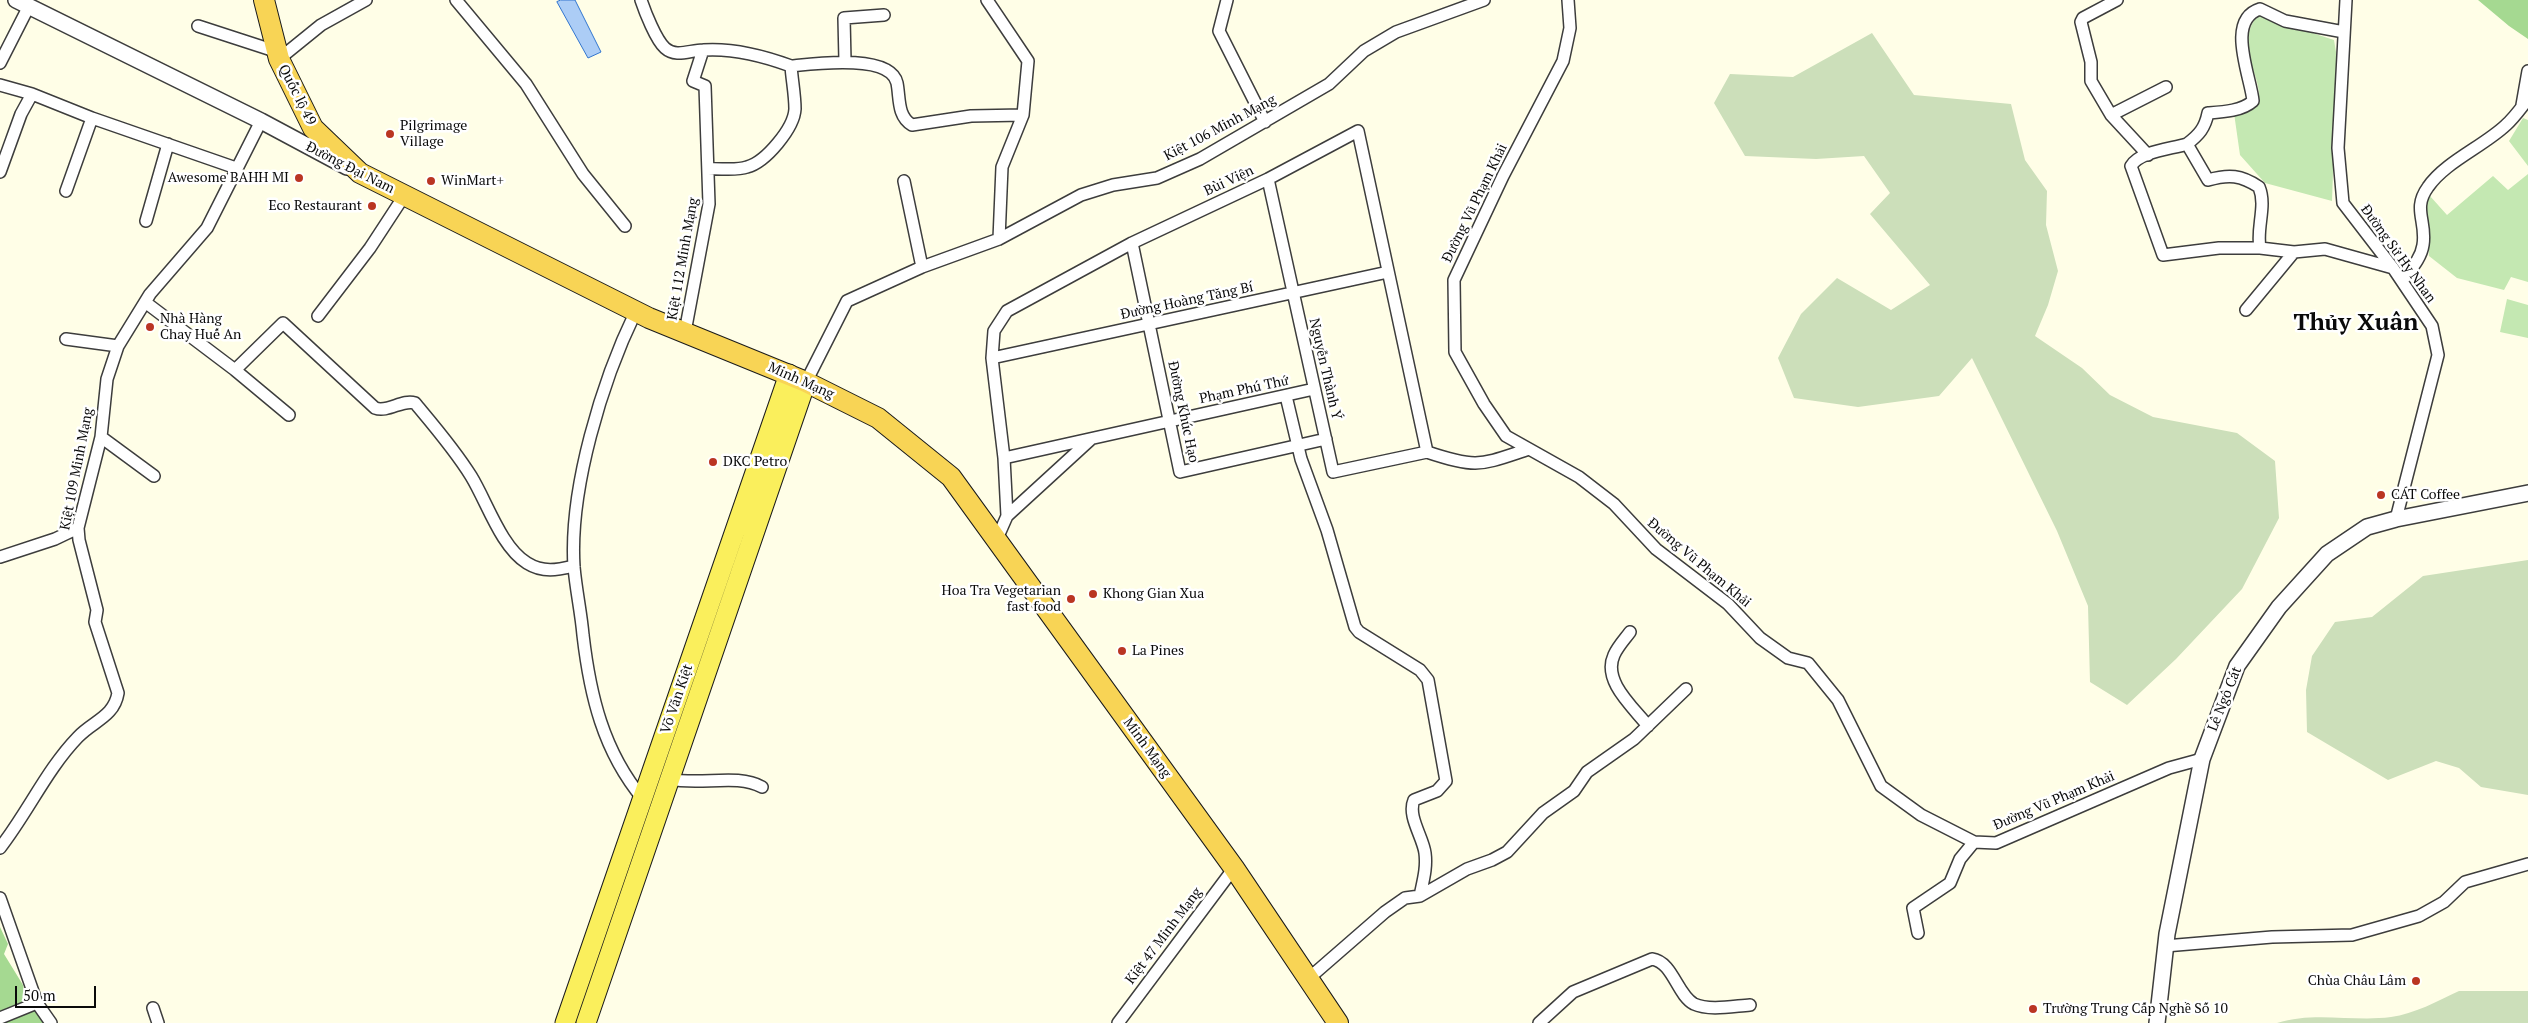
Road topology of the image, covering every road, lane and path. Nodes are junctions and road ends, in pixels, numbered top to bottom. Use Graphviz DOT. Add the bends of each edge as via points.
graph roads {
  1 [pos="264,0"];
  2 [pos="366,0"];
  3 [pos="456,0"];
  4 [pos="641,0"];
  5 [pos="987,0"];
  6 [pos="1227,0"];
  7 [pos="1484,0"];
  8 [pos="1568,0"];
  9 [pos="2117,0"];
  10 [pos="2346,0"];
  11 [pos="23,3"];
  12 [pos="884,15"];
  13 [pos="198,26"];
  14 [pos="2344,32"];
  15 [pos="702,50"];
  16 [pos="278,56"];
  17 [pos="845,61"];
  18 [pos="0,64"];
  19 [pos="790,66"];
  20 [pos="2528,71"];
  21 [pos="0,85"];
  22 [pos="2166,87"];
  23 [pos="32,94"];
  24 [pos="2525,103"];
  25 [pos="1023,115"];
  26 [pos="2111,115"];
  27 [pos="92,118"];
  28 [pos="261,121"];
  29 [pos="1264,122"];
  30 [pos="168,144"];
  31 [pos="2188,144"];
  32 [pos="2148,155"];
  33 [pos="236,168"];
  34 [pos="708,169"];
  35 [pos="0,172"];
  36 [pos="360,173"];
  37 [pos="1268,179"];
  38 [pos="904,181"];
  39 [pos="66,190"];
  40 [pos="404,196"];
  41 [pos="146,221"];
  42 [pos="625,226"];
  43 [pos="1000,239"];
  44 [pos="1132,243"];
  45 [pos="2260,248"];
  46 [pos="2294,252"];
  47 [pos="922,267"];
  48 [pos="2393,268"];
  49 [pos="1388,272"];
  50 [pos="2402,281"];
  51 [pos="1293,293"];
  52 [pos="145,302"];
  53 [pos="2246,310"];
  54 [pos="636,311"];
  55 [pos="318,316"];
  56 [pos="1149,324"];
  57 [pos="685,332"];
  58 [pos="66,339"];
  59 [pos="118,346"];
  60 [pos="992,358"];
  61 [pos="235,370"];
  62 [pos="797,378"];
  63 [pos="1314,389"];
  64 [pos="1286,396"];
  65 [pos="289,415"];
  66 [pos="1169,421"];
  67 [pos="101,437"];
  68 [pos="1092,438"];
  69 [pos="1326,439"];
  70 [pos="1298,445"];
  71 [pos="1529,449"];
  72 [pos="1427,452"];
  73 [pos="1004,458"];
  74 [pos="154,476"];
  75 [pos="2528,493"];
  76 [pos="1007,516"];
  77 [pos="2396,519"];
  78 [pos="78,528"];
  79 [pos="996,541"];
  80 [pos="0,558"];
  81 [pos="574,566"];
  82 [pos="1630,632"];
  83 [pos="681,687"];
  84 [pos="1686,689"];
  85 [pos="699,694"];
  86 [pos="1648,726"];
  87 [pos="2202,759"];
  88 [pos="670,779"];
  89 [pos="762,787"];
  90 [pos="643,799"];
  91 [pos="1974,842"];
  92 [pos="0,848"];
  93 [pos="2528,864"];
  94 [pos="1234,868"];
  95 [pos="1420,896"];
  96 [pos="0,898"];
  97 [pos="1918,933"];
  98 [pos="2165,946"];
  99 [pos="1308,980"];
  100 [pos="37,1002"];
  101 [pos="1750,1005"];
  102 [pos="153,1008"];
  103 [pos="0,1018"];
  104 [pos="51,1023"];
  105 [pos="158,1023"];
  106 [pos="565,1023"];
  107 [pos="586,1023"];
  108 [pos="1118,1023"];
  109 [pos="1338,1023"];
  110 [pos="1539,1023"];
  111 [pos="2157,1023"];
  1 -- 16 [label="highway, Quốc lộ 49"];
  2 -- 16 [label="street" via="321,25"];
  3 -- 42 [label="street" via="526,84 584,174"];
  4 -- 15 [label="street" via="644,12 665,48 685,54"];
  5 -- 25 [label="street" via="1028,62"];
  6 -- 29 [label="street" via="1219,31"];
  7 -- 29 [label="street, Kiệt 106 Minh Mạng" via="1396,32 1364,51 1329,84"];
  8 -- 71 [label="street, Đường Vũ Phạm Khải" via="1570,28 1563,61 1454,280 1455,352 1506,436"];
  9 -- 26 [label="street" via="2081,22 2091,62 2091,81"];
  10 -- 14 [label="street, Đường Sử Hy Nhan"];
  11 -- 18 [label="street"];
  11 -- 28 [label="street, Đường Đại Nam"];
  12 -- 17 [label="street" via="844,18"];
  13 -- 16 [label="street"];
  14 -- 31 [label="street" via="2285,21 2260,9 2254,11 2245,24 2242,40 2242,55 2253,101 2227,111 2208,113 2200,134"];
  14 -- 48 [label="street, Đường Sử Hy Nhan" via="2338,148 2343,203"];
  15 -- 19 [label="street" via="769,58"];
  15 -- 34 [label="street, Kiệt 112 Minh Mạng" via="693,81 705,86"];
  16 -- 36 [label="highway, Quốc lộ 49" via="313,128"];
  17 -- 19 [label="street"];
  17 -- 25 [label="street" via="888,72 896,80 900,111 912,125 971,116"];
  19 -- 34 [label="street" via="795,111 782,139 747,168"];
  20 -- 24 [label="street"];
  21 -- 23 [label="street"];
  22 -- 26 [label="street"];
  23 -- 27 [label="street"];
  23 -- 35 [label="street" via="21,114"];
  24 -- 50 [label="street" via="2505,126 2429,184 2420,199 2423,246"];
  25 -- 43 [label="street" via="1002,167"];
  26 -- 32 [label="street"];
  27 -- 30 [label="street"];
  27 -- 39 [label="street"];
  28 -- 33 [label="street, Kiệt 109 Minh Mạng"];
  28 -- 36 [label="street, Đường Đại Nam"];
  29 -- 43 [label="street, Kiệt 106 Minh Mạng" via="1200,159 1157,178 1113,185 1081,195"];
  30 -- 33 [label="street"];
  30 -- 41 [label="street"];
  31 -- 32 [label="street"];
  31 -- 45 [label="street" via="2208,180 2232,175 2260,187"];
  32 -- 45 [label="street" via="2131,166 2163,255 2219,248"];
  33 -- 52 [label="street, Kiệt 109 Minh Mạng" via="207,228"];
  34 -- 57 [label="street, Kiệt 112 Minh Mạng" via="709,204"];
  36 -- 40 [label="highway, Đường Đại Nam"];
  37 -- 44 [label="street, Bùi Viện"];
  37 -- 49 [label="street, Bùi Viện" via="1358,131"];
  37 -- 51 [label="street, Nguyễn Thành Ý"];
  38 -- 47 [label="street"];
  40 -- 54 [label="highway, Đường Đại Nam"];
  40 -- 55 [label="street" via="370,248"];
  43 -- 47 [label="street, Kiệt 106 Minh Mạng"];
  44 -- 56 [label="street, Đường Khúc Hạo"];
  44 -- 60 [label="street, Bùi Viện" via="1007,312 994,331"];
  45 -- 46 [label="street"];
  46 -- 48 [label="street" via="2325,250"];
  46 -- 53 [label="street"];
  47 -- 62 [label="street, Kiệt 106 Minh Mạng" via="846,301"];
  48 -- 50 [label="street, Đường Sử Hy Nhan"];
  49 -- 51 [label="street, Đường Hoàng Tăng Bí"];
  49 -- 72 [label="street, Bùi Viện"];
  50 -- 77 [label="street, Đường Sử Hy Nhan" via="2432,326 2438,355"];
  51 -- 56 [label="street, Đường Hoàng Tăng Bí"];
  51 -- 63 [label="street, Nguyễn Thành Ý"];
  52 -- 59 [label="street, Kiệt 109 Minh Mạng"];
  52 -- 61 [label="street"];
  54 -- 57 [label="highway, Đường Đại Nam"];
  54 -- 81 [label="street" via="608,378 589,444 578,509"];
  56 -- 60 [label="street, Đường Hoàng Tăng Bí"];
  56 -- 66 [label="street, Đường Khúc Hạo"];
  57 -- 62 [label="highway, Minh Mạng"];
  58 -- 59 [label="street"];
  59 -- 67 [label="street, Kiệt 109 Minh Mạng" via="107,379"];
  60 -- 73 [label="street, Bùi Viện"];
  61 -- 65 [label="street"];
  61 -- 81 [label="street" via="283,323 375,408 380,410 415,403 472,477 520,558 544,570"];
  62 -- 79 [label="highway, Minh Mạng" via="878,418 911,442 951,477"];
  62 -- 83 [label="main road, Võ Văn Kiệt"];
  62 -- 85 [label="main road, Võ Văn Kiệt"];
  63 -- 64 [label="street, Phạm Phú Thứ"];
  63 -- 69 [label="street, Nguyễn Thành Ý"];
  64 -- 66 [label="street, Phạm Phú Thứ"];
  64 -- 70 [label="street"];
  66 -- 68 [label="street, Phạm Phú Thứ"];
  66 -- 70 [label="street, Đường Khúc Hạo" via="1180,472"];
  67 -- 74 [label="street"];
  67 -- 78 [label="street, Kiệt 109 Minh Mạng"];
  68 -- 73 [label="street, Phạm Phú Thứ"];
  68 -- 76 [label="street"];
  69 -- 70 [label="street, Đường Khúc Hạo"];
  69 -- 72 [label="street, Nguyễn Thành Ý" via="1333,472"];
  70 -- 95 [label="street" via="1355,627 1420,670 1428,680 1446,781 1437,791 1414,800 1412,805 1425,851 1426,869"];
  71 -- 72 [label="street" via="1479,465 1461,464"];
  71 -- 91 [label="street, Đường Vũ Phạm Khải" via="1579,476 1614,504 1656,549 1728,604 1772,649 1788,658 1808,663 1838,700 1881,786 1921,815"];
  73 -- 76 [label="street, Bùi Viện"];
  75 -- 77 [label="street, Lê Ngô Cát"];
  76 -- 79 [label="street"];
  77 -- 87 [label="street, Lê Ngô Cát" via="2367,527 2327,554 2279,607 2237,666"];
  78 -- 80 [label="street" via="55,540"];
  78 -- 92 [label="street, Kiệt 109 Minh Mạng" via="97,610 95,622 118,693 116,704 110,713 77,738"];
  79 -- 94 [label="highway, Minh Mạng"];
  81 -- 90 [label="street" via="587,670 596,709 617,763"];
  82 -- 86 [label="street" via="1615,654 1612,676"];
  83 -- 85 [label="main road"];
  83 -- 90 [label="main road, Võ Văn Kiệt"];
  84 -- 86 [label="street"];
  85 -- 88 [label="main road, Võ Văn Kiệt"];
  86 -- 95 [label="street" via="1587,772 1574,791 1543,813 1507,852 1467,869"];
  87 -- 91 [label="street, Đường Vũ Phạm Khải" via="2170,768 1996,843"];
  87 -- 98 [label="street, Lê Ngô Cát"];
  88 -- 89 [label="street" via="682,782 748,781"];
  88 -- 107 [label="main road, Võ Văn Kiệt"];
  90 -- 106 [label="main road, Võ Văn Kiệt"];
  91 -- 97 [label="street" via="1960,859 1950,883 1914,908"];
  93 -- 98 [label="street" via="2465,882 2444,902 2419,916 2352,935 2272,937"];
  94 -- 99 [label="highway, Minh Mạng"];
  94 -- 108 [label="street, Kiệt 47 Minh Mạng"];
  95 -- 99 [label="street" via="1405,898 1394,905"];
  96 -- 100 [label="street"];
  98 -- 111 [label="street, Lê Ngô Cát"];
  99 -- 109 [label="highway, Minh Mạng"];
  100 -- 103 [label="street"];
  100 -- 104 [label="street"];
  101 -- 110 [label="street" via="1704,1007 1694,1004 1662,963 1652,959 1573,992"];
  102 -- 105 [label="street"];
}
